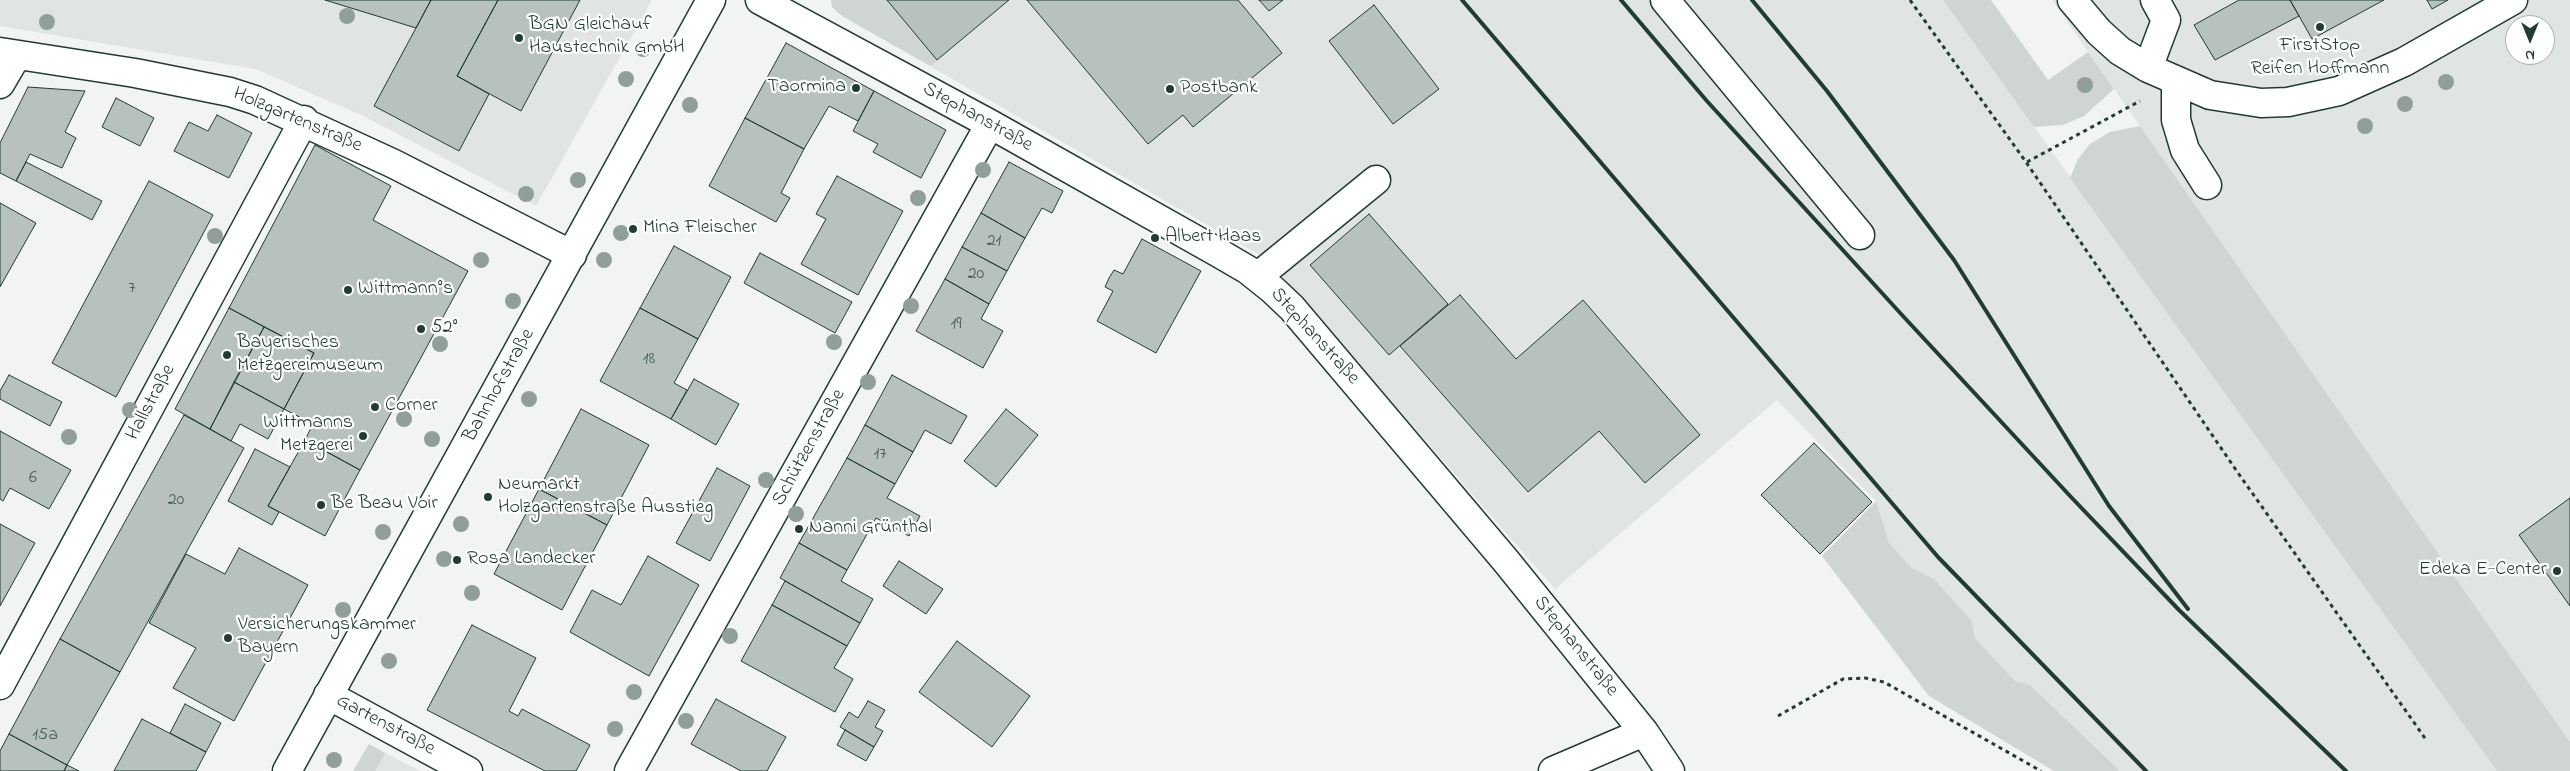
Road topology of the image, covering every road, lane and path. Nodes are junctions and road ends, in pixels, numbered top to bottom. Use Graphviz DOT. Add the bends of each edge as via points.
graph roads {
  1 [pos="711,0"];
  2 [pos="760,0"];
  3 [pos="1665,0"];
  4 [pos="1910,0"];
  5 [pos="2072,0"];
  6 [pos="2155,0"];
  7 [pos="2513,0"];
  8 [pos="8,53"];
  9 [pos="2148,68"];
  10 [pos="2176,82"];
  11 [pos="0,84"];
  12 [pos="304,120"];
  13 [pos="990,124"];
  14 [pos="2026,162"];
  15 [pos="1376,180"];
  16 [pos="2207,185"];
  17 [pos="1860,235"];
  18 [pos="572,255"];
  19 [pos="1257,277"];
  20 [pos="0,685"];
  21 [pos="328,695"];
  22 [pos="1778,716"];
  23 [pos="1644,732"];
  24 [pos="2427,741"];
  25 [pos="287,771"];
  26 [pos="468,771"];
  27 [pos="629,771"];
  28 [pos="1553,771"];
  29 [pos="1670,771"];
  30 [pos="2041,771"];
  1 -- 18 [label="street, Bahnhofstraße"];
  2 -- 13 [label="street, Stephanstraße"];
  3 -- 17 [label="street"];
  4 -- 14 [label="path"];
  5 -- 9 [label="street" via="2120,51"];
  6 -- 9 [label="street" via="2166,20"];
  7 -- 10 [label="street" via="2404,62 2339,91 2261,103 2210,95"];
  8 -- 11 [label="street"];
  8 -- 12 [label="street, Holzgartenstraße" via="230,92"];
  9 -- 10 [label="street"];
  10 -- 14 [label="path"];
  10 -- 16 [label="street" via="2176,120 2185,150"];
  12 -- 18 [label="street, Holzgartenstraße"];
  12 -- 20 [label="street, Hallstraße"];
  13 -- 19 [label="street, Stephanstraße"];
  13 -- 27 [label="street, Schützenstraße"];
  14 -- 24 [label="path" via="2236,470"];
  15 -- 19 [label="street"];
  18 -- 21 [label="street, Bahnhofstraße"];
  19 -- 23 [label="street, Stephanstraße" via="1299,316 1506,561"];
  21 -- 25 [label="street, Bahnhofstraße"];
  21 -- 26 [label="street, Gartenstraße"];
  22 -- 30 [label="path" via="1843,679 1884,682"];
  23 -- 28 [label="street"];
  23 -- 29 [label="street, Stephanstraße"];
}
